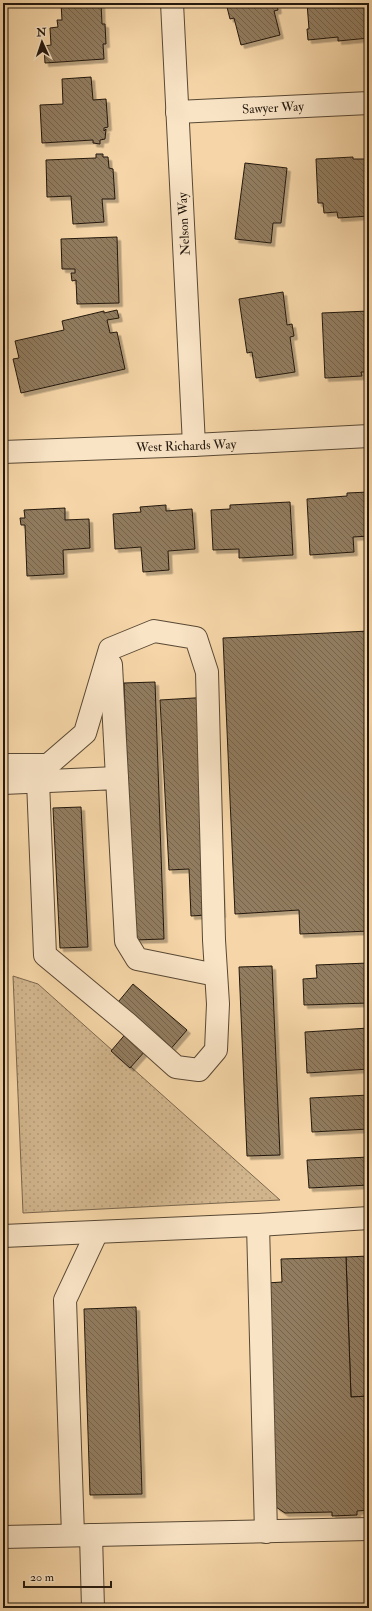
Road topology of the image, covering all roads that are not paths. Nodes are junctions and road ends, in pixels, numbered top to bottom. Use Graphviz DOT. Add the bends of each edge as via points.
graph roads {
  1 [pos="172,3"];
  2 [pos="369,103"];
  3 [pos="177,112"];
  4 [pos="369,436"];
  5 [pos="194,445"];
  6 [pos="3,452"];
  7 [pos="110,649"];
  8 [pos="3,765"];
  9 [pos="117,778"];
  10 [pos="38,781"];
  11 [pos="3,783"];
  12 [pos="216,976"];
  13 [pos="369,1218"];
  14 [pos="258,1225"];
  15 [pos="97,1232"];
  16 [pos="3,1236"];
  17 [pos="369,1529"];
  18 [pos="266,1532"];
  19 [pos="82,1535"];
  20 [pos="3,1536"];
  21 [pos="93,1608"];
  1 -- 3 [label="street, Nelson Way"];
  2 -- 3 [label="street, Sawyer Way"];
  3 -- 5 [label="street, Nelson Way"];
  4 -- 5 [label="street, West Richards Way"];
  5 -- 6 [label="street, West Richards Way"];
  7 -- 8 [label="street" via="85,733 48,765"];
  7 -- 9 [label="street"];
  7 -- 12 [label="street" via="154,631 196,638 205,665"];
  9 -- 10 [label="street"];
  9 -- 12 [label="street" via="126,941 137,959"];
  10 -- 11 [label="street"];
  10 -- 12 [label="street" via="45,955 176,1067 199,1070 216,1050"];
  13 -- 14 [label="street"];
  14 -- 15 [label="street"];
  14 -- 18 [label="street"];
  15 -- 16 [label="street"];
  15 -- 19 [label="street" via="65,1300"];
  17 -- 18 [label="street"];
  18 -- 19 [label="street"];
  19 -- 20 [label="street"];
  19 -- 21 [label="street"];
}
